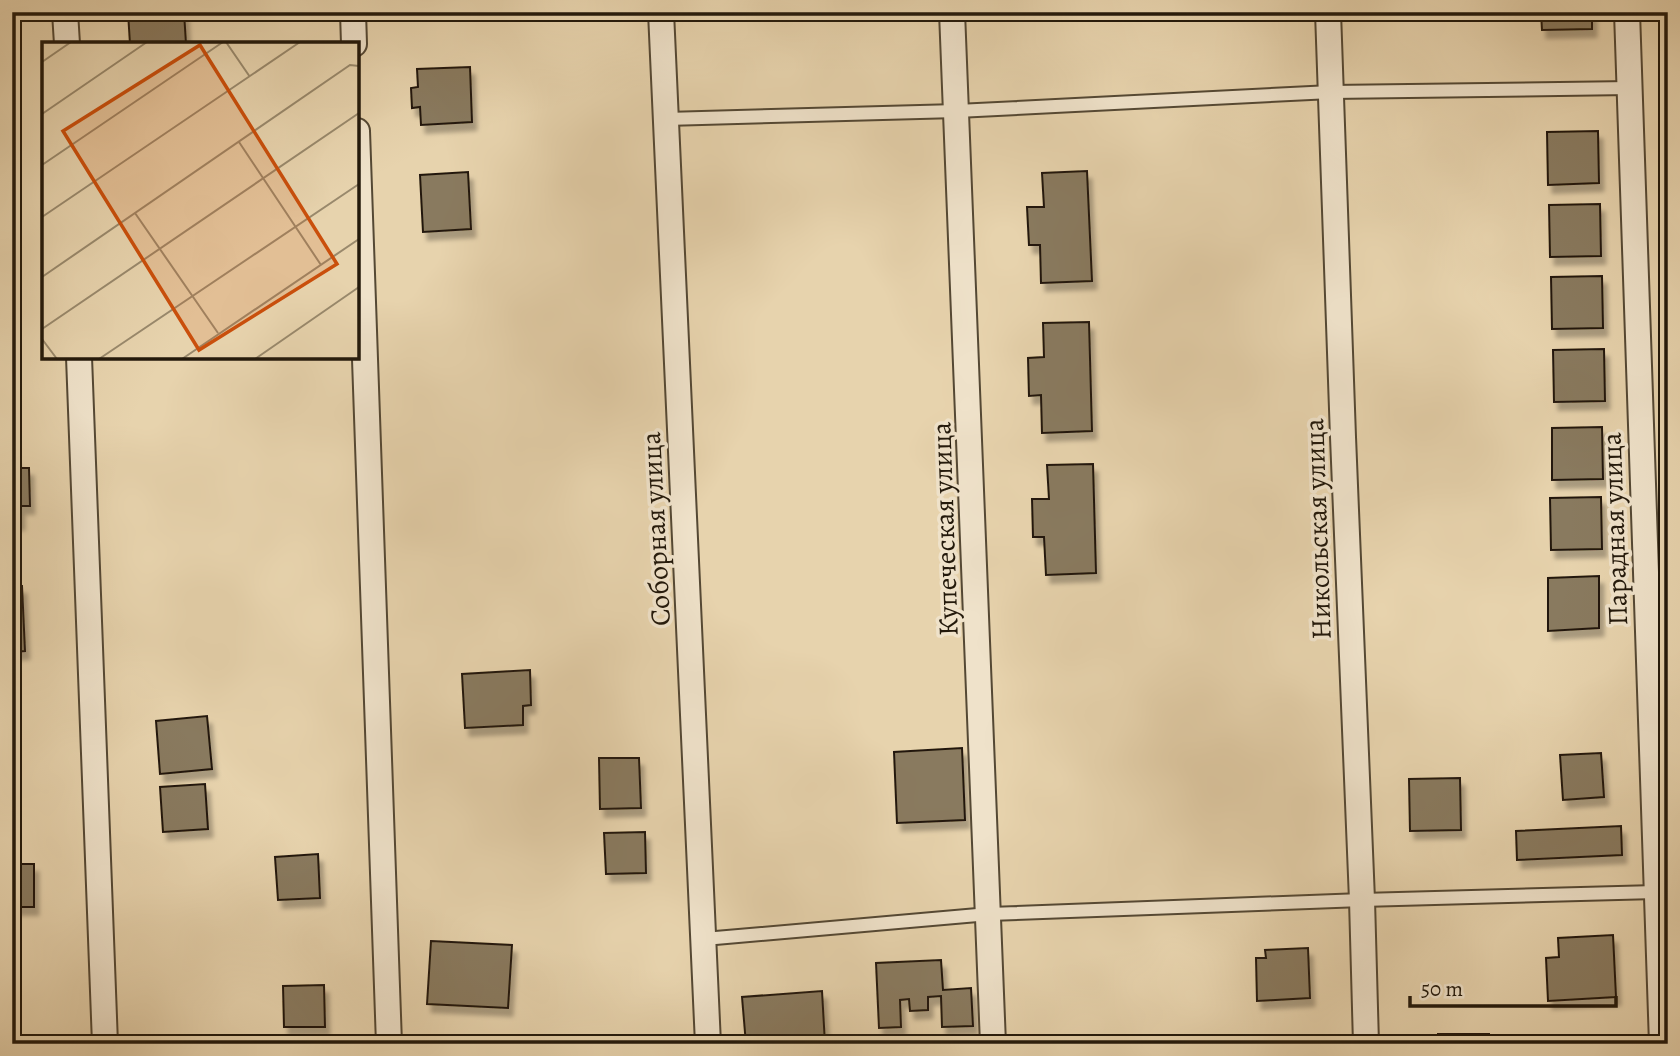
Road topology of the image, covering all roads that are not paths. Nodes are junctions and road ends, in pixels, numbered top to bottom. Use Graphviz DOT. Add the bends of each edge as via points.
graph roads {
  1 [pos="65,12"];
  2 [pos="353,12"];
  3 [pos="661,12"];
  4 [pos="952,12"];
  5 [pos="1328,12"];
  6 [pos="1627,12"];
  7 [pos="66,42"];
  8 [pos="354,42"];
  9 [pos="1629,88"];
  10 [pos="1331,92"];
  11 [pos="957,111"];
  12 [pos="666,119"];
  13 [pos="359,188"];
  14 [pos="79,359"];
  15 [pos="1656,892"];
  16 [pos="1362,900"];
  17 [pos="989,914"];
  18 [pos="704,939"];
  19 [pos="105,1044"];
  20 [pos="389,1044"];
  21 [pos="708,1044"];
  22 [pos="993,1044"];
  23 [pos="1366,1044"];
  24 [pos="1662,1044"];
  1 -- 7 [label="street"];
  2 -- 8 [label="street"];
  3 -- 12 [label="street, Соборная улица"];
  4 -- 11 [label="street, Купеческая улица"];
  5 -- 10 [label="street, Никольская улица"];
  6 -- 9 [label="street, Парадная улица"];
  9 -- 10 [label="lane"];
  9 -- 15 [label="street, Парадная улица"];
  10 -- 11 [label="lane"];
  10 -- 16 [label="street, Никольская улица"];
  11 -- 12 [label="lane"];
  11 -- 17 [label="street, Купеческая улица"];
  12 -- 18 [label="street, Соборная улица"];
  13 -- 20 [label="street"];
  14 -- 19 [label="street"];
  15 -- 16 [label="lane"];
  15 -- 24 [label="street, Парадная улица"];
  16 -- 17 [label="lane"];
  16 -- 23 [label="street, Никольская улица"];
  17 -- 18 [label="lane"];
  17 -- 22 [label="street, Купеческая улица"];
  18 -- 21 [label="street, Соборная улица"];
}
